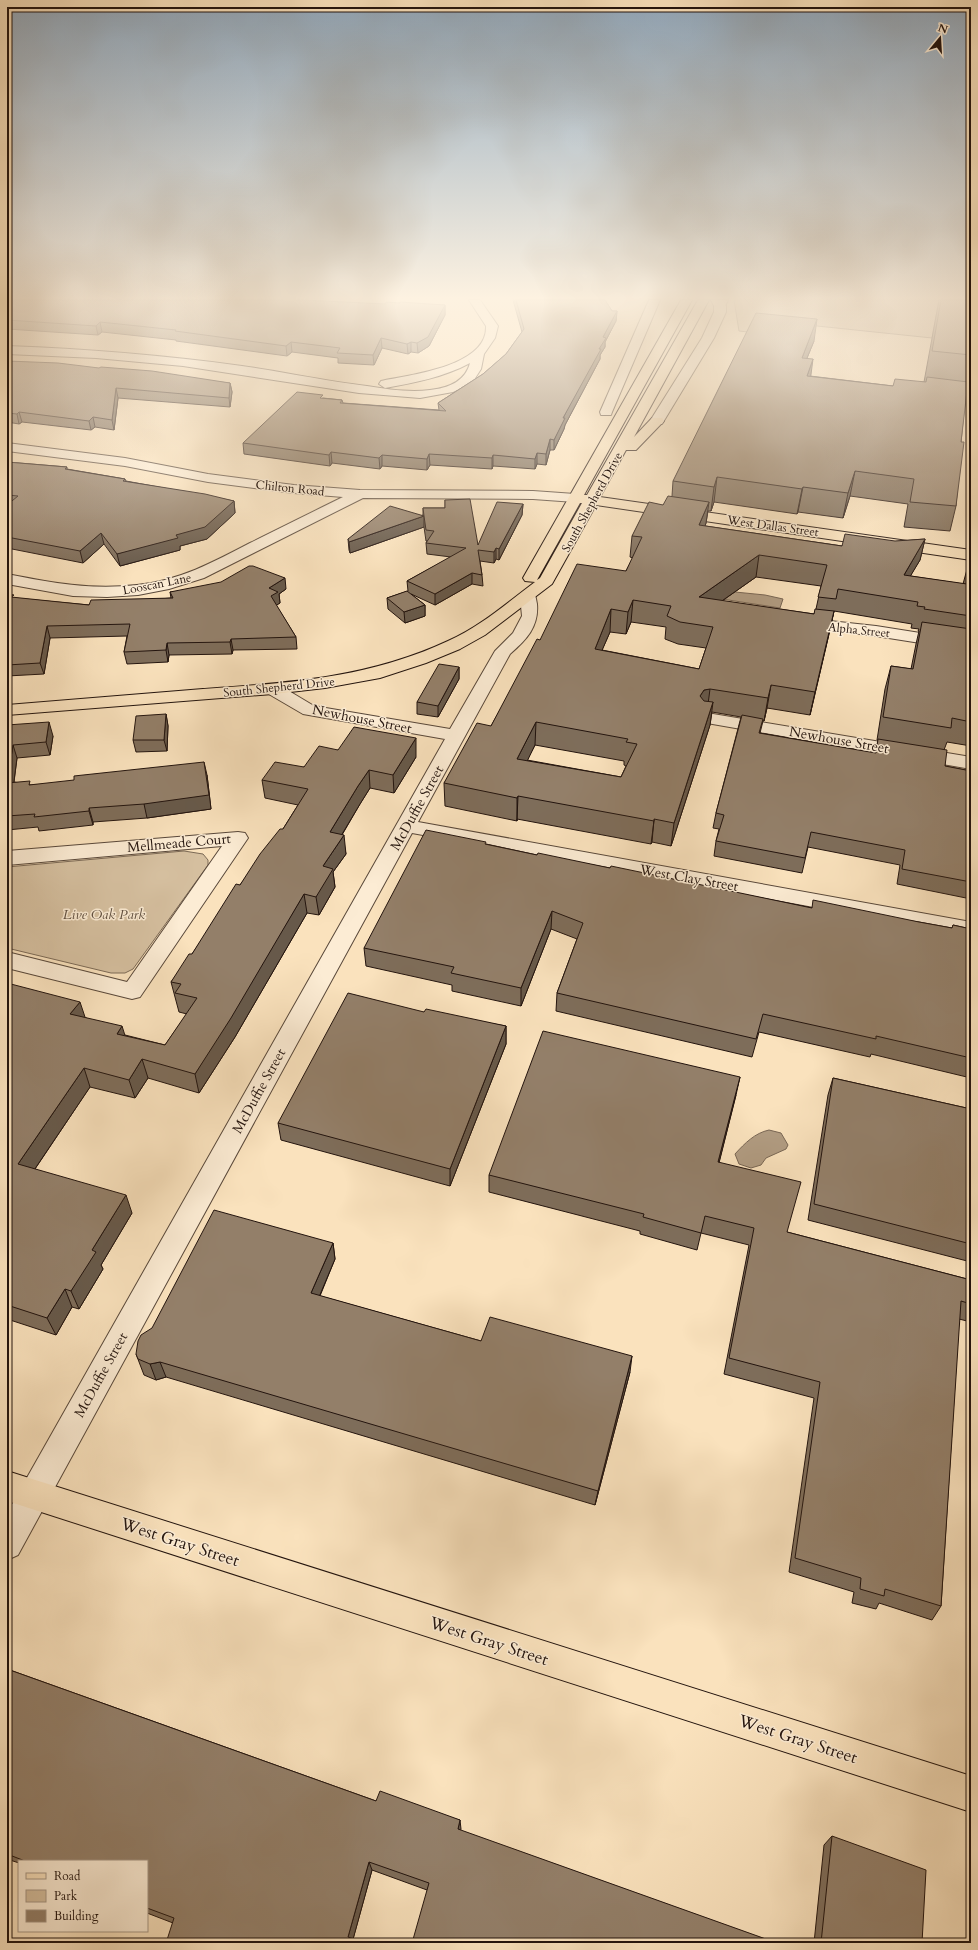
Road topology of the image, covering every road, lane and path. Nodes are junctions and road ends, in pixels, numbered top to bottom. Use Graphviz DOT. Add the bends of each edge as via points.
graph roads {
  1 [pos="381,391"];
  2 [pos="444,391"];
  3 [pos="615,391"];
  4 [pos="635,391"];
  5 [pos="658,391"];
  6 [pos="675,391"];
  7 [pos="924,395"];
  8 [pos="971,401"];
  9 [pos="606,412"];
  10 [pos="657,421"];
  11 [pos="7,447"];
  12 [pos="602,448"];
  13 [pos="610,470"];
  14 [pos="360,494"];
  15 [pos="575,498"];
  16 [pos="592,500"];
  17 [pos="971,555"];
  18 [pos="7,579"];
  19 [pos="529,595"];
  20 [pos="785,621"];
  21 [pos="971,646"];
  22 [pos="273,689"];
  23 [pos="7,710"];
  24 [pos="707,718"];
  25 [pos="456,736"];
  26 [pos="971,763"];
  27 [pos="407,826"];
  28 [pos="7,858"];
  29 [pos="971,929"];
  30 [pos="7,960"];
  31 [pos="21,1491"];
  32 [pos="7,1544"];
  33 [pos="971,1794"];
  1 -- 2 [label="street" via="414,395"];
  3 -- 9 [label="street"];
  4 -- 12 [label="main road, South Shepherd Drive"];
  5 -- 13 [label="main road, South Shepherd Drive"];
  6 -- 10 [label="street"];
  7 -- 8 [label="street"];
  9 -- 12 [label="main road"];
  10 -- 13 [label="main road"];
  11 -- 14 [label="street, Chilton Road" via="125,462 246,484"];
  12 -- 15 [label="main road, South Shepherd Drive"];
  13 -- 16 [label="main road, South Shepherd Drive"];
  14 -- 15 [label="street, Chilton Road" via="533,494"];
  14 -- 18 [label="street, Looscan Lane" via="199,575 169,584 138,590 73,591"];
  15 -- 16 [label="main road, West Dallas Street"];
  15 -- 19 [label="main road, South Shepherd Drive" via="531,578"];
  16 -- 17 [label="main road, West Dallas Street"];
  16 -- 19 [label="main road, South Shepherd Drive" via="546,581"];
  19 -- 22 [label="main road, South Shepherd Drive" via="479,632 420,659 374,674"];
  19 -- 25 [label="street, McDuffie Street" via="530,616 520,636 503,651"];
  20 -- 21 [label="street, Alpha Street" via="876,631"];
  22 -- 23 [label="main road, South Shepherd Drive"];
  22 -- 25 [label="street, Newhouse Street" via="309,710"];
  24 -- 26 [label="street, Newhouse Street"];
  25 -- 27 [label="street, McDuffie Street"];
  27 -- 29 [label="street, West Clay Street"];
  27 -- 31 [label="street, McDuffie Street"];
  28 -- 30 [label="street, Mellmeade Court" via="238,838 132,991"];
  31 -- 32 [label="street, McDuffie Street"];
  31 -- 33 [label="main road, West Gray Street"];
}
